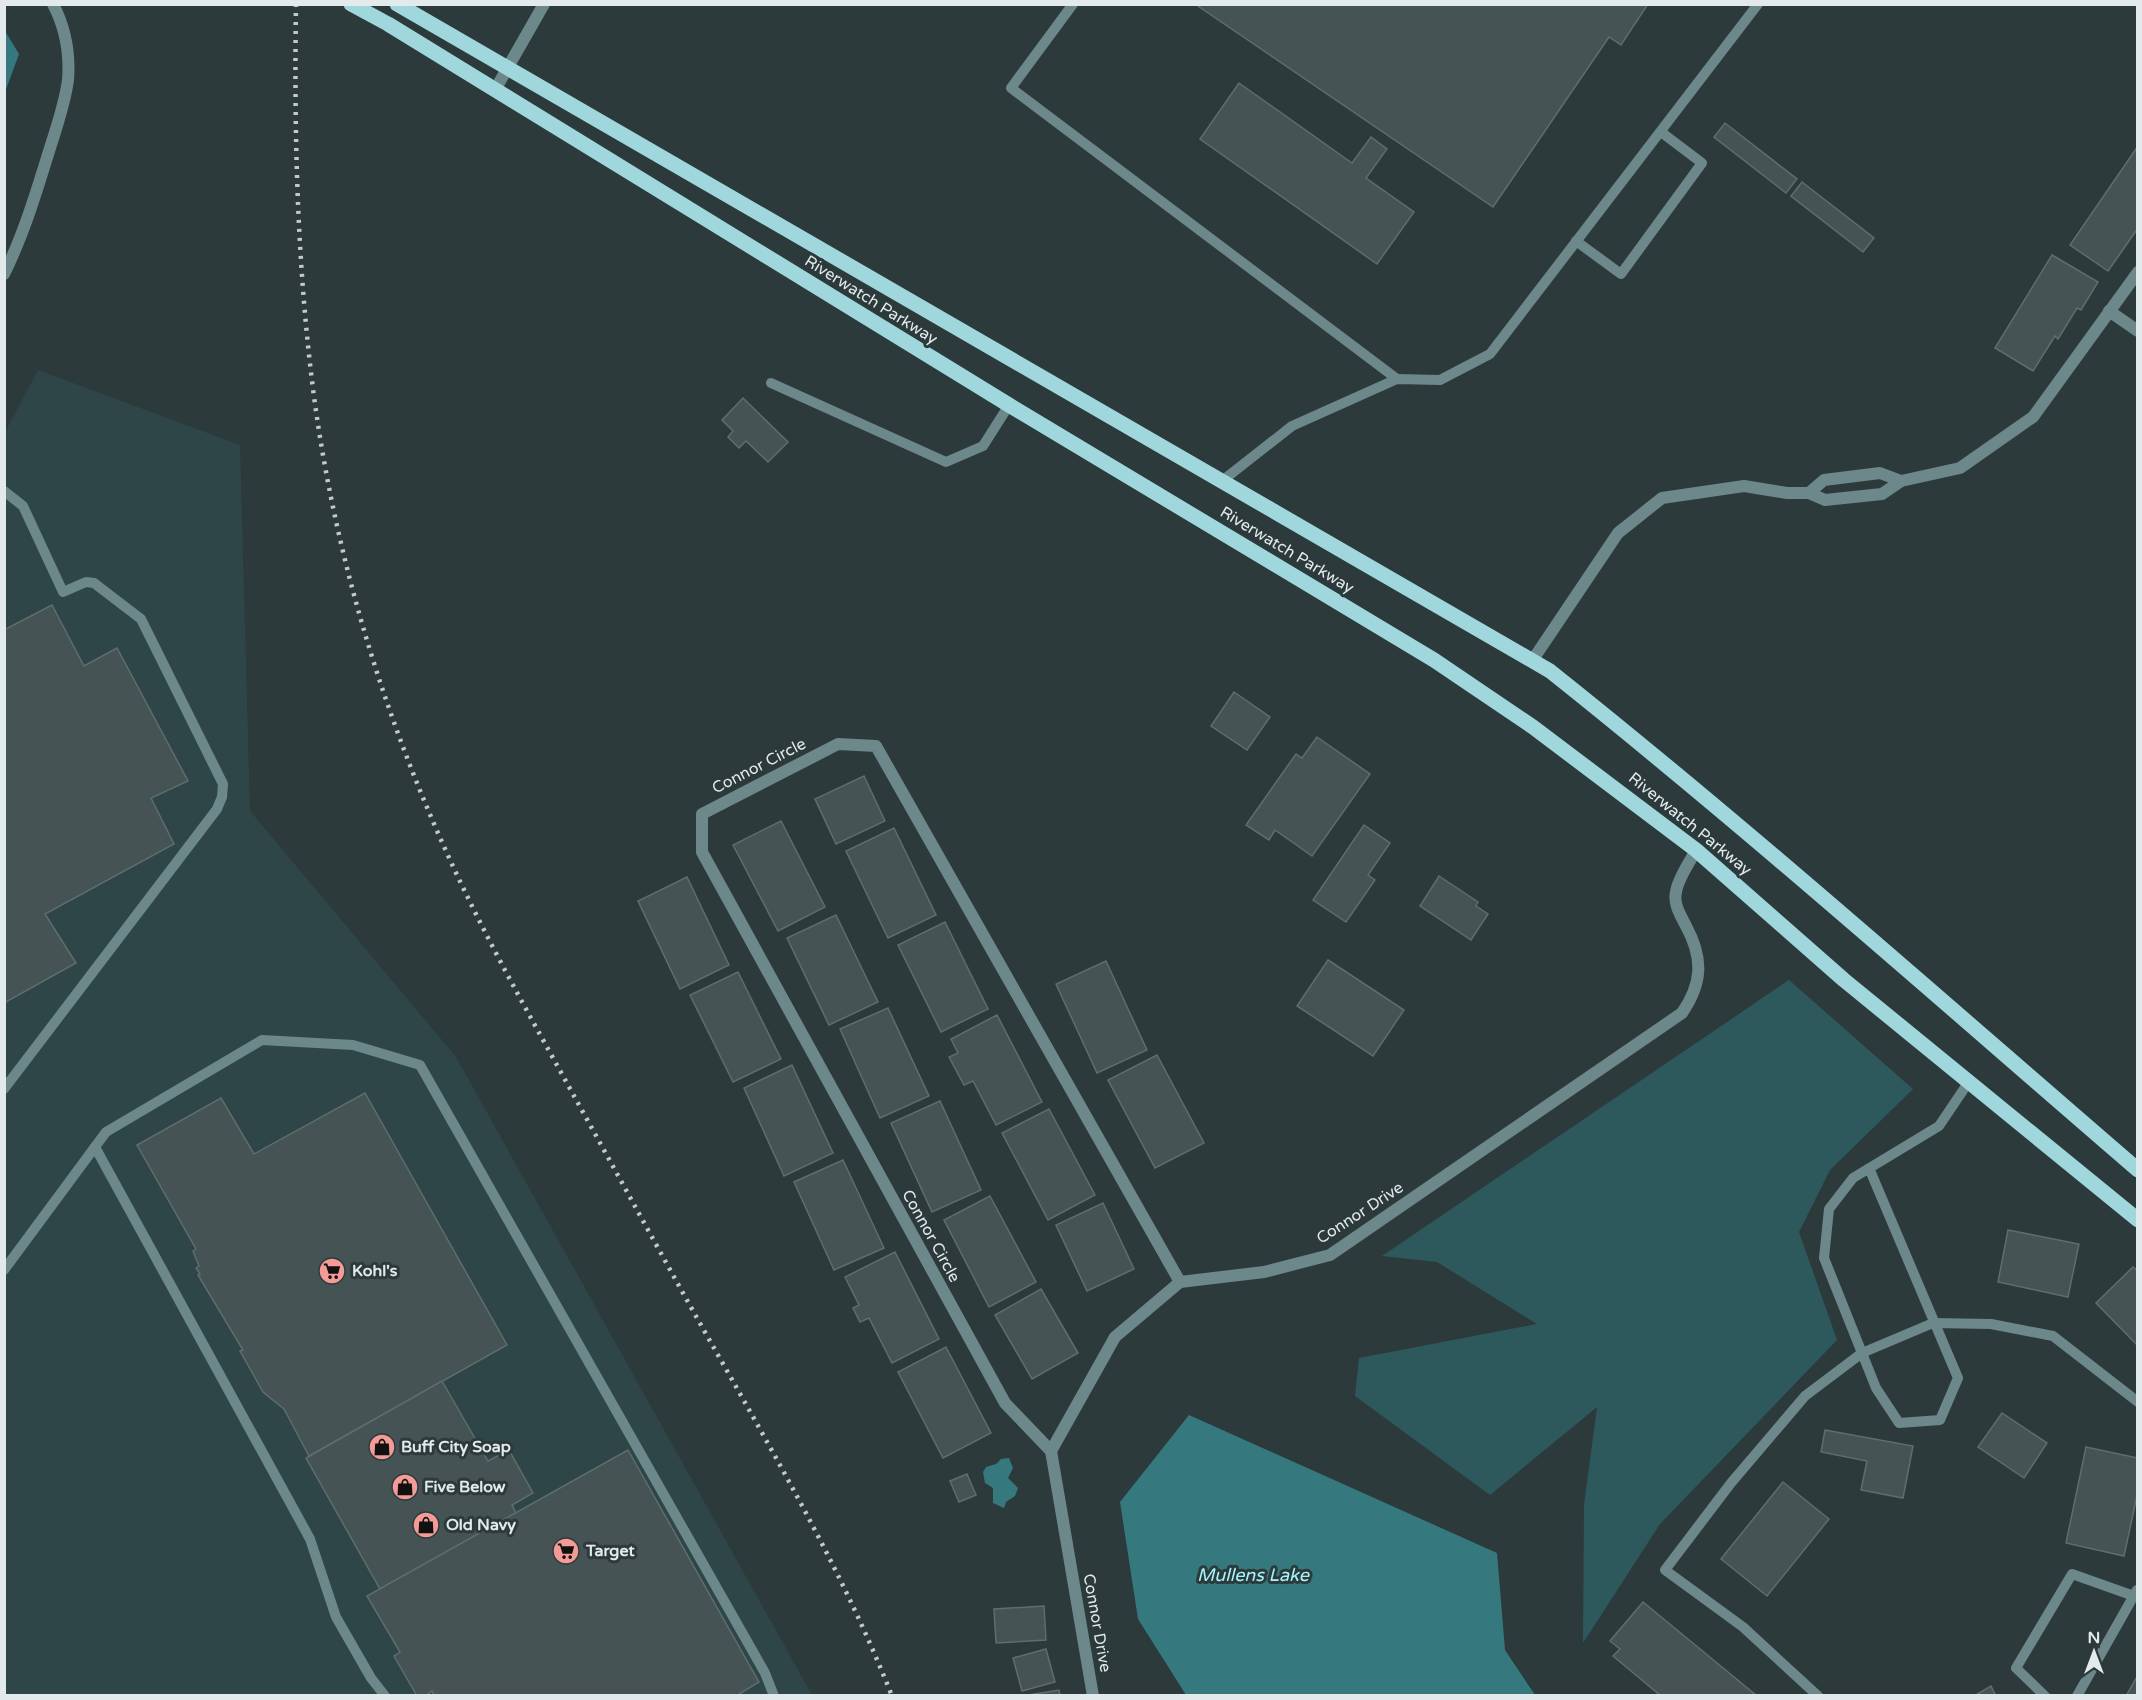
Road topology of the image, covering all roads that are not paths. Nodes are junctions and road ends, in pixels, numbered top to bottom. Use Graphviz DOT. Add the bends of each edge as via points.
graph roads {
  1 [pos="53,4"];
  2 [pos="351,4"];
  3 [pos="397,4"];
  4 [pos="544,4"];
  5 [pos="1073,4"];
  6 [pos="1758,4"];
  7 [pos="508,68"];
  8 [pos="495,90"];
  9 [pos="1661,132"];
  10 [pos="1576,241"];
  11 [pos="6,270"];
  12 [pos="2138,273"];
  13 [pos="2109,311"];
  14 [pos="2138,331"];
  15 [pos="1397,379"];
  16 [pos="771,383"];
  17 [pos="1009,405"];
  18 [pos="1222,481"];
  19 [pos="1900,481"];
  20 [pos="4,491"];
  21 [pos="1809,494"];
  22 [pos="1532,661"];
  23 [pos="1696,850"];
  24 [pos="1970,1080"];
  25 [pos="5,1087"];
  26 [pos="94,1147"];
  27 [pos="1869,1168"];
  28 [pos="2138,1170"];
  29 [pos="2138,1220"];
  30 [pos="4,1270"];
  31 [pos="1180,1282"];
  32 [pos="1933,1323"];
  33 [pos="1862,1353"];
  34 [pos="2138,1402"];
  35 [pos="1051,1451"];
  36 [pos="2136,1592"];
  37 [pos="385,1695"];
  38 [pos="774,1695"];
  39 [pos="1092,1695"];
  40 [pos="1818,1695"];
  41 [pos="2045,1695"];
  42 [pos="2077,1695"];
  1 -- 11 [label="street" via="67,47 68,80 35,198"];
  2 -- 8 [label="main road, Riverwatch Parkway"];
  3 -- 7 [label="main road, Riverwatch Parkway"];
  4 -- 7 [label="street"];
  5 -- 15 [label="lane" via="1011,88"];
  6 -- 9 [label="lane"];
  7 -- 8 [label="street"];
  7 -- 18 [label="main road, Riverwatch Parkway"];
  8 -- 17 [label="main road, Riverwatch Parkway"];
  9 -- 10 [label="lane"];
  9 -- 10 [label="lane" via="1702,163 1621,274"];
  10 -- 15 [label="lane" via="1490,354 1440,380"];
  12 -- 13 [label="street"];
  13 -- 14 [label="street"];
  13 -- 19 [label="street" via="2033,417 1960,468"];
  15 -- 18 [label="lane" via="1292,426"];
  16 -- 17 [label="lane" via="946,462 983,446"];
  17 -- 23 [label="main road, Riverwatch Parkway" via="1434,660 1591,768"];
  18 -- 22 [label="main road, Riverwatch Parkway"];
  19 -- 21 [label="street" via="1882,494 1825,500"];
  19 -- 21 [label="street" via="1880,473 1824,480"];
  20 -- 25 [label="lane" via="23,506 63,592 86,582 94,584 141,619 223,784 217,809"];
  21 -- 22 [label="street" via="1744,486 1662,498 1618,533"];
  22 -- 28 [label="main road, Riverwatch Parkway" via="1682,777"];
  23 -- 24 [label="main road, Riverwatch Parkway" via="1844,980"];
  23 -- 31 [label="street, Connor Drive" via="1675,892 1678,911 1696,952 1699,974 1694,995 1682,1013 1330,1255 1264,1272"];
  24 -- 27 [label="lane" via="1939,1126"];
  24 -- 29 [label="main road, Riverwatch Parkway"];
  26 -- 30 [label="lane"];
  26 -- 37 [label="lane" via="310,1539 336,1617"];
  26 -- 38 [label="lane" via="106,1132 262,1040 353,1045 420,1065"];
  27 -- 32 [label="lane"];
  27 -- 33 [label="lane" via="1853,1178 1829,1209 1824,1258"];
  31 -- 35 [label="street" via="1115,1337"];
  31 -- 35 [label="street, Connor Circle" via="876,746 838,744 702,814 702,852 725,894 1005,1403"];
  32 -- 33 [label="lane"];
  32 -- 33 [label="lane" via="1958,1378 1940,1420 1899,1423 1876,1388"];
  32 -- 34 [label="lane" via="1991,1324 2053,1336"];
  33 -- 40 [label="lane" via="1805,1396 1731,1483 1665,1570 1743,1627"];
  35 -- 39 [label="street, Connor Drive"];
  36 -- 41 [label="lane" via="2072,1574 2016,1668"];
  36 -- 42 [label="lane"];
}
